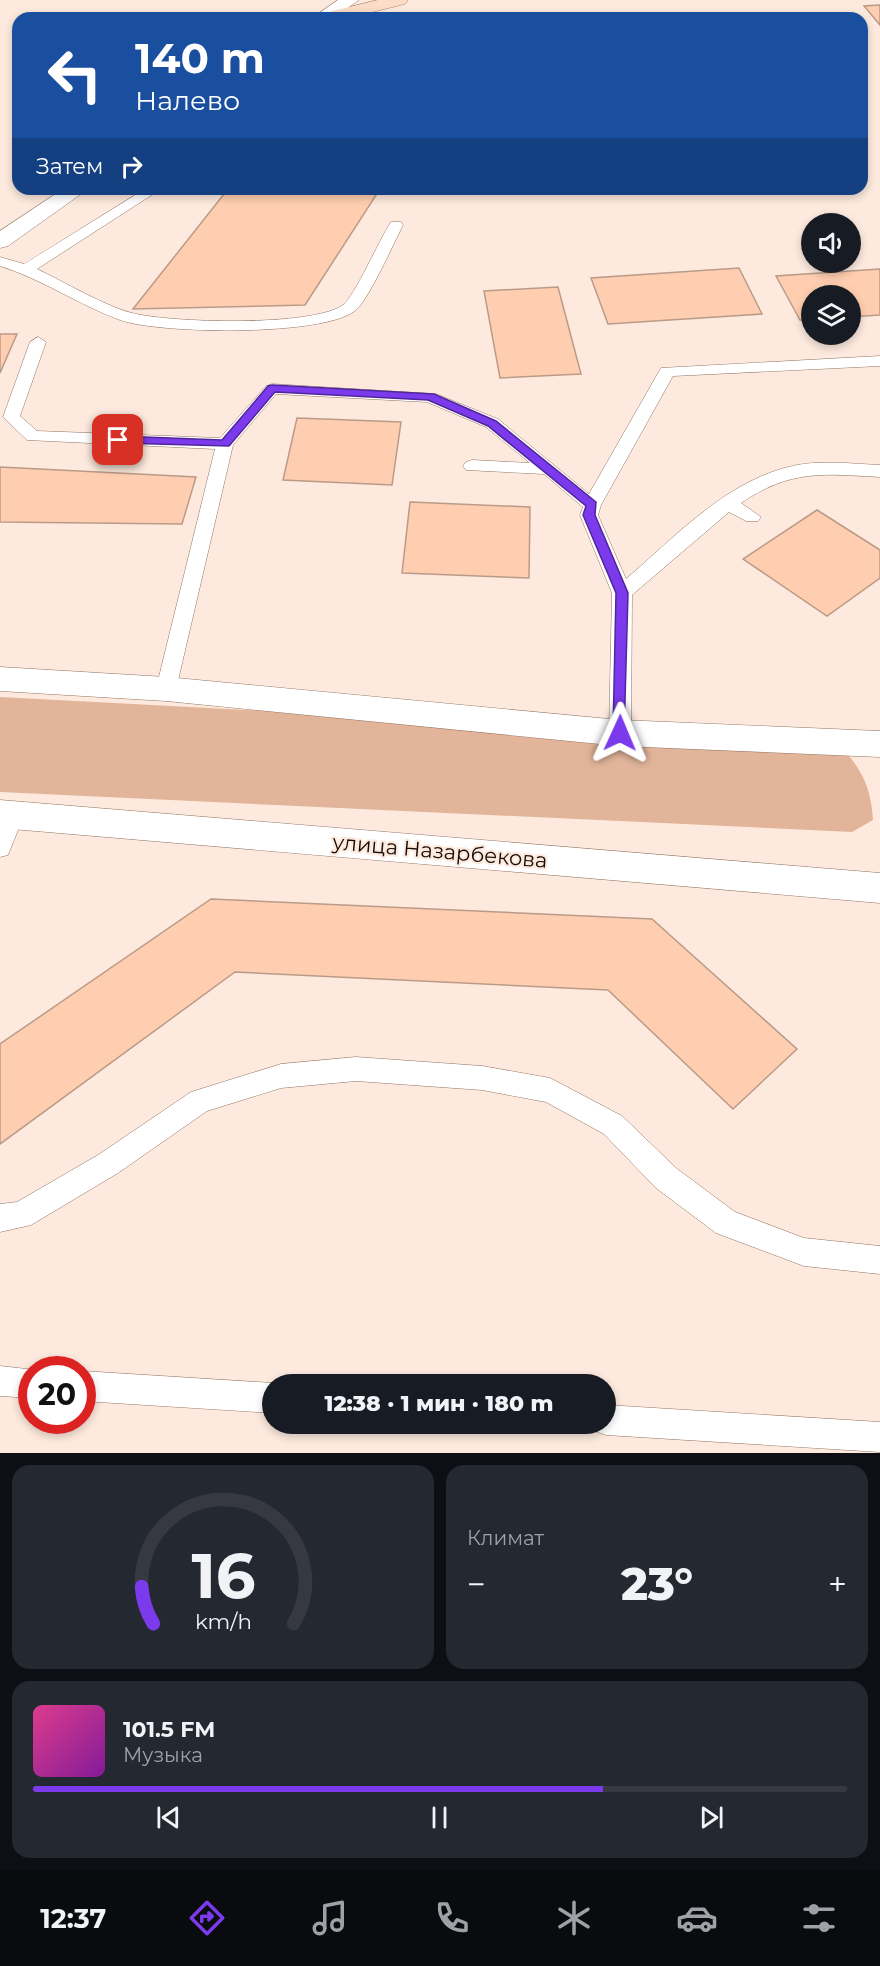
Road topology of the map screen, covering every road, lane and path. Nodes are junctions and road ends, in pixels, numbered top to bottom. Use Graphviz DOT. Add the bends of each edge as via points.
graph roads {
  1 [pos="399,0"];
  2 [pos="347,1"];
  3 [pos="330,12"];
  4 [pos="351,12"];
  5 [pos="68,195"];
  6 [pos="144,195"];
  7 [pos="396,225"];
  8 [pos="0,241"];
  9 [pos="0,261"];
  10 [pos="26,269"];
  11 [pos="38,342"];
  12 [pos="880,361"];
  13 [pos="225,444"];
  14 [pos="472,466"];
  15 [pos="548,469"];
  16 [pos="861,470"];
  17 [pos="880,471"];
  18 [pos="880,481"];
  19 [pos="728,504"];
  20 [pos="592,505"];
  21 [pos="752,517"];
  22 [pos="622,593"];
  23 [pos="0,679"];
  24 [pos="166,689"];
  25 [pos="620,733"];
  26 [pos="880,744"];
  27 [pos="6,815"];
  28 [pos="0,848"];
  29 [pos="880,888"];
  30 [pos="0,1218"];
  31 [pos="880,1260"];
  32 [pos="0,1381"];
  33 [pos="18,1382"];
  34 [pos="96,1387"];
  35 [pos="262,1397"];
  36 [pos="616,1421"];
  37 [pos="880,1437"];
  1 -- 4 [label="main road"];
  2 -- 3 [label="street"];
  5 -- 8 [label="street"];
  6 -- 10 [label="lane"];
  7 -- 10 [label="lane" via="352,306 334,317 300,324 172,324 126,317"];
  9 -- 10 [label="lane"];
  11 -- 13 [label="lane" via="11,417 33,436"];
  12 -- 20 [label="lane" via="667,372"];
  13 -- 15 [label="lane" via="272,389 430,397 492,423"];
  13 -- 24 [label="lane"];
  14 -- 15 [label="lane"];
  15 -- 20 [label="lane"];
  16 -- 17 [label="lane"];
  16 -- 18 [label="lane"];
  16 -- 19 [label="lane" via="813,468 784,474"];
  19 -- 21 [label="lane"];
  19 -- 22 [label="lane"];
  20 -- 22 [label="lane" via="589,515"];
  22 -- 25 [label="lane"];
  23 -- 24 [label="street"];
  24 -- 25 [label="street"];
  25 -- 26 [label="street"];
  27 -- 28 [label="lane"];
  27 -- 29 [label="street, улица Назарбекова"];
  30 -- 31 [label="lane" via="21,1215 108,1164 200,1101 281,1076 356,1069 482,1078 550,1090 613,1125 666,1178 726,1223 804,1252"];
  32 -- 33 [label="lane"];
  34 -- 35 [label="lane"];
  36 -- 37 [label="lane"];
}
